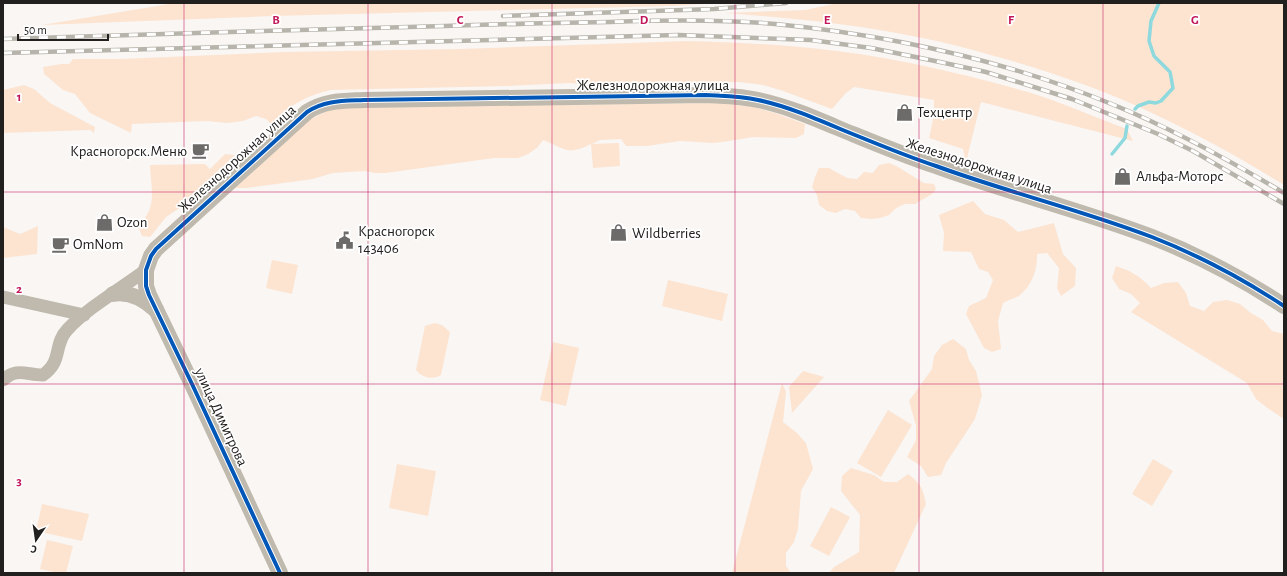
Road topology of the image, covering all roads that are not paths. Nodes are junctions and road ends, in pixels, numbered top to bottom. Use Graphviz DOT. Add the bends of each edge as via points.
graph roads {
  1 [pos="146,270"];
  2 [pos="113,294"];
  3 [pos="3,297"];
  4 [pos="1284,306"];
  5 [pos="156,310"];
  6 [pos="84,315"];
  7 [pos="3,380"];
  8 [pos="280,573"];
  1 -- 2 [label="street"];
  1 -- 4 [label="street, Железнодорожная улица" via="156,249 307,112 324,103 364,100 727,96 776,104 938,167 1153,237 1240,278"];
  1 -- 5 [label="street, улица Димитрова" via="146,286"];
  2 -- 5 [label="street" via="134,296"];
  2 -- 6 [label="street"];
  3 -- 6 [label="street"];
  5 -- 8 [label="street, улица Димитрова"];
  6 -- 7 [label="street" via="61,338 50,370 43,375 15,372"];
}
